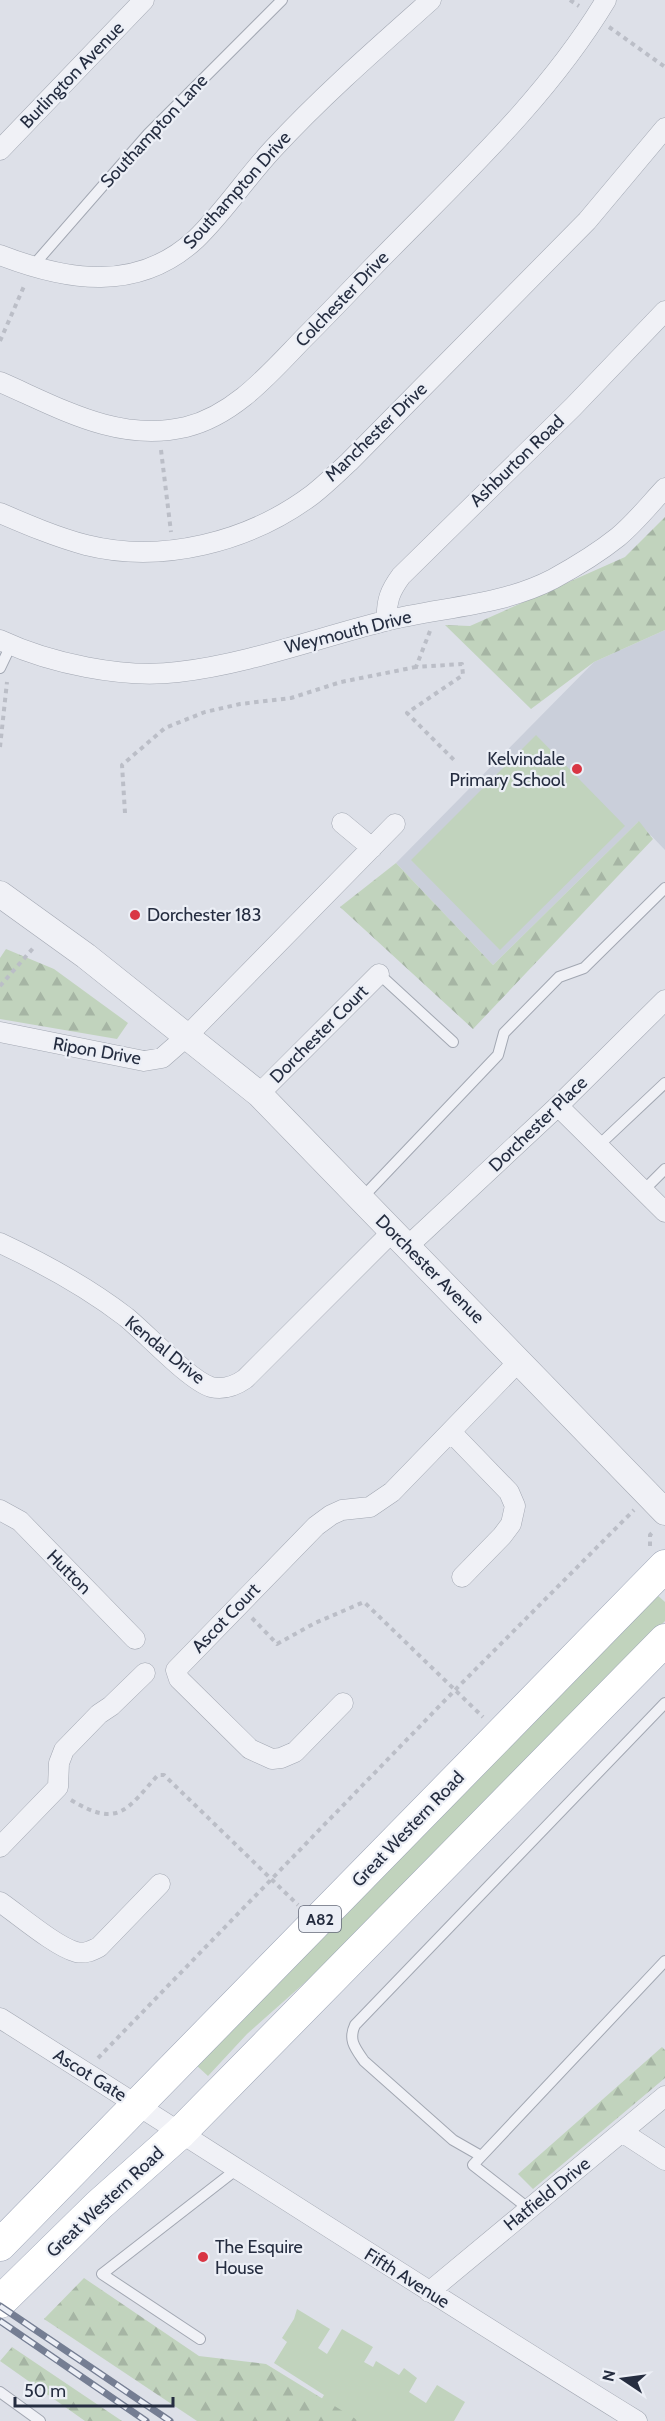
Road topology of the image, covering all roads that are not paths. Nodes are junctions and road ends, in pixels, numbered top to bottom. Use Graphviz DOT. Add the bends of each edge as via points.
graph roads {
  1 [pos="144,0"];
  2 [pos="282,0"];
  3 [pos="432,0"];
  4 [pos="606,0"];
  5 [pos="665,128"];
  6 [pos="0,150"];
  7 [pos="0,255"];
  8 [pos="32,267"];
  9 [pos="665,311"];
  10 [pos="0,382"];
  11 [pos="665,488"];
  12 [pos="0,513"];
  13 [pos="387,620"];
  14 [pos="5,643"];
  15 [pos="0,668"];
  16 [pos="342,823"];
  17 [pos="395,824"];
  18 [pos="372,848"];
  19 [pos="665,888"];
  20 [pos="0,894"];
  21 [pos="379,974"];
  22 [pos="665,1000"];
  23 [pos="0,1032"];
  24 [pos="186,1037"];
  25 [pos="453,1042"];
  26 [pos="665,1083"];
  27 [pos="259,1094"];
  28 [pos="558,1106"];
  29 [pos="598,1146"];
  30 [pos="665,1169"];
  31 [pos="643,1191"];
  32 [pos="360,1199"];
  33 [pos="665,1212"];
  34 [pos="401,1239"];
  35 [pos="0,1243"];
  36 [pos="519,1361"];
  37 [pos="451,1432"];
  38 [pos="657,1503"];
  39 [pos="0,1510"];
  40 [pos="665,1566"];
  41 [pos="462,1577"];
  42 [pos="135,1639"];
  43 [pos="665,1640"];
  44 [pos="145,1673"];
  45 [pos="343,1703"];
  46 [pos="665,1703"];
  47 [pos="0,1847"];
  48 [pos="160,1884"];
  49 [pos="0,1902"];
  50 [pos="665,1961"];
  51 [pos="0,2018"];
  52 [pos="665,2096"];
  53 [pos="138,2104"];
  54 [pos="622,2132"];
  55 [pos="180,2133"];
  56 [pos="481,2156"];
  57 [pos="665,2160"];
  58 [pos="237,2169"];
  59 [pos="528,2208"];
  60 [pos="7,2234"];
  61 [pos="429,2292"];
  62 [pos="0,2302"];
  63 [pos="200,2339"];
  64 [pos="0,2392"];
  65 [pos="40,2421"];
  66 [pos="637,2421"];
  1 -- 6 [label="street, Burlington Avenue"];
  2 -- 8 [label="lane, Southampton Lane" via="148,134"];
  3 -- 8 [label="street, Southampton Drive" via="320,101 271,151 214,220 180,252 141,271 96,279"];
  4 -- 10 [label="street, Colchester Drive" via="567,59 518,117 257,385 229,408 186,427 123,430 103,426"];
  5 -- 12 [label="street, Manchester Drive" via="587,221 349,462 311,495 277,517 198,547 115,550 58,537"];
  7 -- 8 [label="street, Southampton Drive"];
  9 -- 13 [label="street, Ashburton Road" via="401,576 390,591"];
  11 -- 13 [label="street, Weymouth Drive" via="619,536 552,579 522,593"];
  13 -- 14 [label="street, Weymouth Drive" via="237,661 177,672 102,669"];
  14 -- 15 [label="lane"];
  16 -- 18 [label="street"];
  17 -- 18 [label="street"];
  18 -- 24 [label="street"];
  19 -- 32 [label="lane" via="584,968 559,977 535,1001 504,1033 498,1055"];
  20 -- 24 [label="street, Dorchester Avenue" via="164,1016"];
  21 -- 25 [label="lane"];
  21 -- 27 [label="street, Dorchester Court"];
  22 -- 28 [label="street, Dorchester Place"];
  23 -- 24 [label="street, Ripon Drive" via="144,1061 162,1058"];
  24 -- 27 [label="street, Dorchester Avenue"];
  26 -- 29 [label="lane"];
  27 -- 32 [label="street, Dorchester Avenue"];
  28 -- 29 [label="street"];
  28 -- 34 [label="street, Dorchester Place"];
  29 -- 31 [label="street"];
  30 -- 31 [label="lane"];
  31 -- 33 [label="street"];
  32 -- 34 [label="street, Dorchester Avenue"];
  34 -- 35 [label="street, Kendal Drive" via="246,1379 223,1388 199,1382 103,1300"];
  34 -- 36 [label="street, Dorchester Avenue"];
  36 -- 37 [label="street, Ascot Court"];
  36 -- 38 [label="street, Dorchester Avenue"];
  37 -- 41 [label="street" via="509,1492 515,1506 511,1524"];
  37 -- 45 [label="street, Ascot Court" via="378,1502 370,1507 336,1512 316,1526 176,1670 250,1749 272,1759 295,1752"];
  39 -- 42 [label="street, Hutton" via="20,1521"];
  40 -- 53 [label="main road, Great Western Road / A82"];
  43 -- 55 [label="main road, Great Western Road / A82"];
  44 -- 47 [label="street" via="64,1750 59,1762 58,1787"];
  46 -- 56 [label="lane" via="351,2032 354,2048 364,2061 453,2140"];
  48 -- 49 [label="street" via="99,1947 89,1952 65,1947"];
  50 -- 56 [label="lane"];
  51 -- 53 [label="street, Ascot Gate"];
  52 -- 54 [label="street, Hatfield Drive"];
  53 -- 55 [label="street, Ascot Gate"];
  53 -- 60 [label="main road, Great Western Road / A82"];
  54 -- 57 [label="street"];
  54 -- 59 [label="street, Hatfield Drive"];
  55 -- 58 [label="street, Fifth Avenue"];
  55 -- 62 [label="main road, Great Western Road / A82"];
  56 -- 59 [label="lane" via="473,2165"];
  58 -- 61 [label="street, Fifth Avenue"];
  58 -- 63 [label="lane" via="102,2274"];
  59 -- 61 [label="street, Hatfield Drive"];
  61 -- 66 [label="street, Fifth Avenue"];
  64 -- 65 [label="lane"];
}
